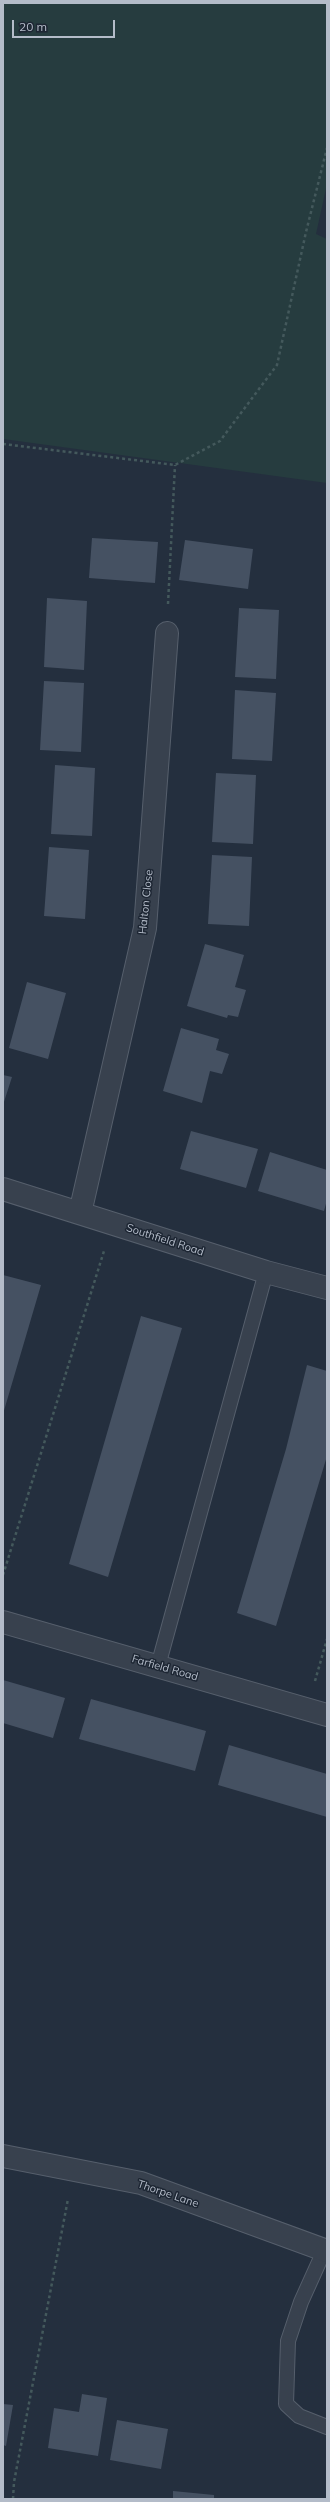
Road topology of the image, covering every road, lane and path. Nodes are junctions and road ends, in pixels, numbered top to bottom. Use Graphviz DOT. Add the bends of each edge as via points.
graph roads {
  1 [pos="327,148"];
  2 [pos="3,444"];
  3 [pos="175,465"];
  4 [pos="167,633"];
  5 [pos="3,1189"];
  6 [pos="80,1213"];
  7 [pos="113,1223"];
  8 [pos="266,1272"];
  9 [pos="327,1288"];
  10 [pos="3,1575"];
  11 [pos="3,1622"];
  12 [pos="327,1639"];
  13 [pos="158,1666"];
  14 [pos="317,1712"];
  15 [pos="3,2156"];
  16 [pos="73,2170"];
  17 [pos="326,2251"];
  18 [pos="327,2427"];
  19 [pos="13,2499"];
  1 -- 3 [label="path" via="277,365 220,441"];
  2 -- 3 [label="path"];
  3 -- 4 [label="path"];
  4 -- 6 [label="street, Halton Close" via="145,928"];
  5 -- 6 [label="street, Southfield Road"];
  6 -- 7 [label="street, Southfield Road"];
  7 -- 8 [label="street, Southfield Road"];
  7 -- 10 [label="path"];
  8 -- 9 [label="street, Southfield Road"];
  8 -- 13 [label="lane"];
  11 -- 13 [label="street, Farfield Road"];
  12 -- 14 [label="path"];
  13 -- 14 [label="street, Farfield Road"];
  15 -- 16 [label="street, Thorpe Lane"];
  16 -- 17 [label="street, Thorpe Lane" via="141,2183"];
  16 -- 19 [label="path" via="14,2482"];
  17 -- 18 [label="lane" via="300,2302 288,2341 286,2404 299,2416"];
}
